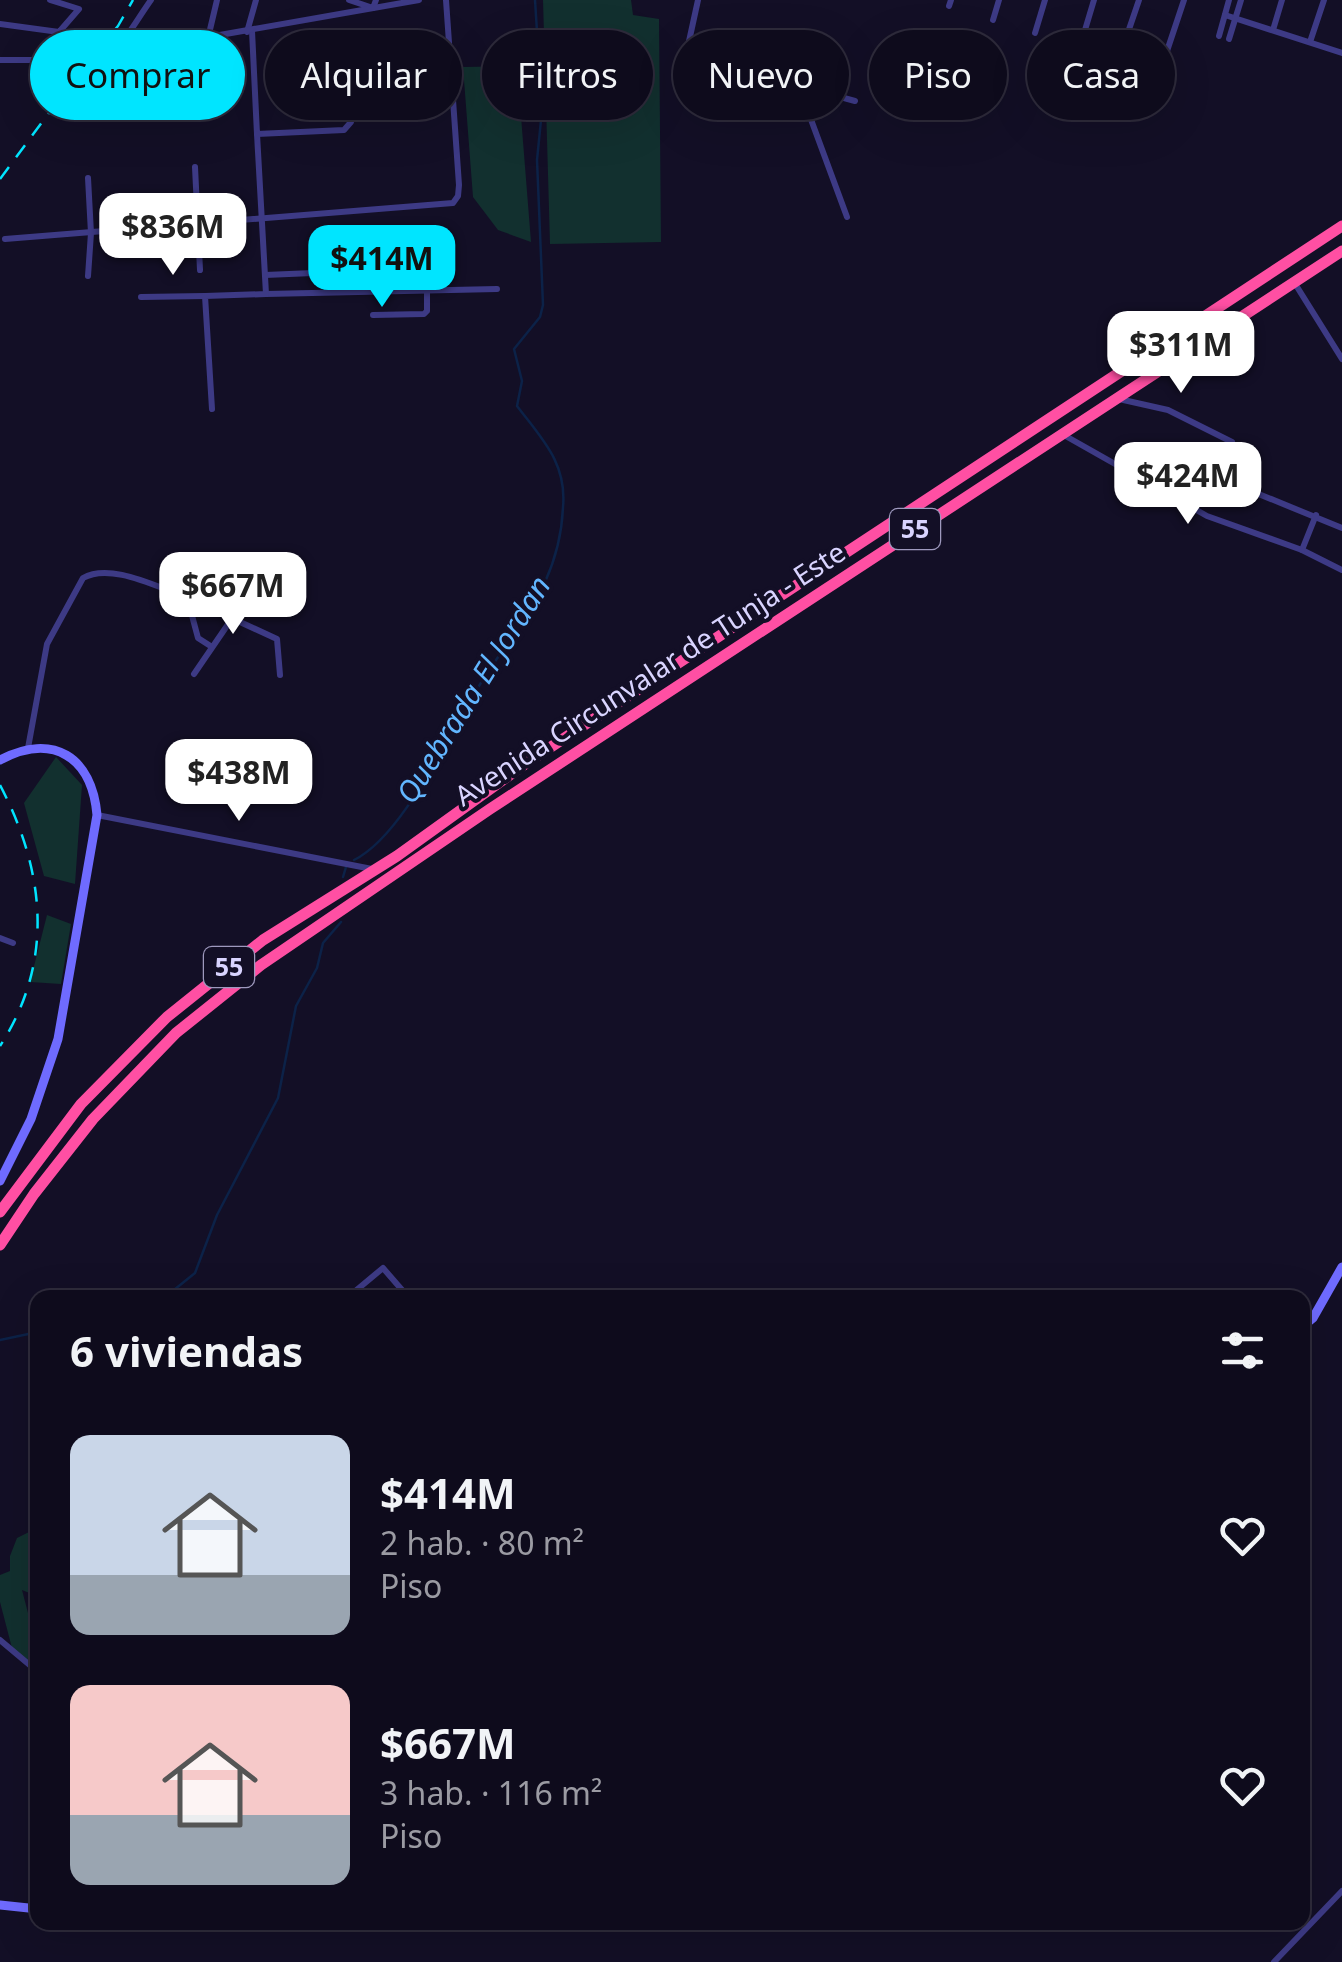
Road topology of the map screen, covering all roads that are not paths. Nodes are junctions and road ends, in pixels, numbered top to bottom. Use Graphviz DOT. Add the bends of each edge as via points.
graph roads {
  1 [pos="50,0"];
  2 [pos="151,0"];
  3 [pos="217,0"];
  4 [pos="256,0"];
  5 [pos="348,0"];
  6 [pos="417,0"];
  7 [pos="446,0"];
  8 [pos="698,0"];
  9 [pos="999,0"];
  10 [pos="1045,0"];
  11 [pos="1094,0"];
  12 [pos="1138,0"];
  13 [pos="1184,0"];
  14 [pos="1229,0"];
  15 [pos="1241,0"];
  16 [pos="1282,0"];
  17 [pos="1324,0"];
  18 [pos="375,4"];
  19 [pos="1225,15"];
  20 [pos="1235,18"];
  21 [pos="993,20"];
  22 [pos="0,24"];
  23 [pos="129,30"];
  24 [pos="210,30"];
  25 [pos="448,30"];
  26 [pos="690,30"];
  27 [pos="1036,30"];
  28 [pos="1174,30"];
  29 [pos="1273,30"];
  30 [pos="250,32"];
  31 [pos="245,33"];
  32 [pos="1219,36"];
  33 [pos="1229,38"];
  34 [pos="1310,42"];
  35 [pos="1342,52"];
  36 [pos="0,60"];
  37 [pos="30,60"];
  38 [pos="849,100"];
  39 [pos="854,101"];
  40 [pos="350,120"];
  41 [pos="454,120"];
  42 [pos="811,120"];
  43 [pos="257,134"];
  44 [pos="194,167"];
  45 [pos="88,178"];
  46 [pos="847,217"];
  47 [pos="262,220"];
  48 [pos="198,224"];
  49 [pos="1342,226"];
  50 [pos="90,232"];
  51 [pos="4,239"];
  52 [pos="1342,251"];
  53 [pos="200,270"];
  54 [pos="361,271"];
  55 [pos="265,274"];
  56 [pos="88,276"];
  57 [pos="1293,281"];
  58 [pos="498,289"];
  59 [pos="427,291"];
  60 [pos="266,294"];
  61 [pos="205,296"];
  62 [pos="141,297"];
  63 [pos="374,315"];
  64 [pos="1342,360"];
  65 [pos="1114,398"];
  66 [pos="212,409"];
  67 [pos="1061,434"];
  68 [pos="1194,468"];
  69 [pos="1160,492"];
  70 [pos="1316,516"];
  71 [pos="1342,528"];
  72 [pos="1302,550"];
  73 [pos="1342,570"];
  74 [pos="187,597"];
  75 [pos="233,617"];
  76 [pos="212,647"];
  77 [pos="194,674"];
  78 [pos="280,675"];
  79 [pos="28,748"];
  80 [pos="0,760"];
  81 [pos="97,815"];
  82 [pos="374,869"];
  83 [pos="0,938"];
  84 [pos="13,943"];
  85 [pos="0,1181"];
  86 [pos="0,1212"];
  87 [pos="0,1245"];
  88 [pos="1342,1267"];
  89 [pos="357,1290"];
  90 [pos="403,1290"];
  91 [pos="1310,1321"];
  92 [pos="0,1640"];
  93 [pos="30,1665"];
  94 [pos="1342,1890"];
  95 [pos="0,1905"];
  96 [pos="30,1908"];
  97 [pos="1310,1924"];
  98 [pos="1304,1930"];
  99 [pos="1274,1962"];
  1 -- 22 [label="street" via="80,9 59,32"];
  2 -- 23 [label="street"];
  3 -- 24 [label="street"];
  4 -- 30 [label="street"];
  5 -- 18 [label="street"];
  6 -- 18 [label="street"];
  7 -- 25 [label="street"];
  8 -- 26 [label="street"];
  9 -- 21 [label="street"];
  10 -- 27 [label="street"];
  11 -- 12 [label="street" via="1085,30 1124,44"];
  13 -- 28 [label="street"];
  14 -- 19 [label="street"];
  15 -- 20 [label="street"];
  16 -- 29 [label="street"];
  17 -- 34 [label="street"];
  18 -- 30 [label="street"];
  19 -- 20 [label="street"];
  19 -- 32 [label="street"];
  20 -- 29 [label="street"];
  20 -- 33 [label="street"];
  29 -- 34 [label="street"];
  30 -- 31 [label="street"];
  30 -- 43 [label="street"];
  34 -- 35 [label="street"];
  36 -- 37 [label="street"];
  38 -- 39 [label="street"];
  40 -- 43 [label="street" via="350,127"];
  41 -- 47 [label="street" via="459,185 453,203"];
  42 -- 46 [label="street"];
  43 -- 47 [label="street"];
  44 -- 48 [label="street"];
  45 -- 50 [label="street"];
  47 -- 48 [label="street"];
  47 -- 55 [label="street"];
  48 -- 50 [label="street"];
  48 -- 53 [label="street"];
  49 -- 82 [label="highway, Avenida Circunvalar de Tunja - Este / 55"];
  50 -- 51 [label="street"];
  50 -- 56 [label="street"];
  52 -- 57 [label="highway, Avenida Circunvalar de Tunja - Este / 55"];
  54 -- 55 [label="street"];
  55 -- 60 [label="street"];
  57 -- 64 [label="street"];
  57 -- 65 [label="highway, Avenida Circunvalar de Tunja - Este / 55"];
  58 -- 59 [label="street"];
  59 -- 60 [label="street"];
  59 -- 63 [label="street" via="427,311 420,316"];
  60 -- 61 [label="street"];
  61 -- 62 [label="street"];
  61 -- 66 [label="street"];
  65 -- 67 [label="highway, Avenida Circunvalar de Tunja - Este / 55"];
  65 -- 68 [label="street" via="1168,410 1232,442"];
  67 -- 69 [label="street"];
  67 -- 87 [label="highway, Avenida Circunvalar de Tunja - Este / 55" via="261,965 176,1033 94,1119"];
  68 -- 69 [label="street"];
  68 -- 70 [label="street"];
  69 -- 72 [label="street"];
  70 -- 71 [label="street"];
  70 -- 72 [label="street"];
  72 -- 73 [label="street"];
  74 -- 75 [label="street"];
  74 -- 76 [label="street" via="198,638"];
  74 -- 79 [label="street" via="104,572 83,578 46,644"];
  75 -- 76 [label="street"];
  75 -- 78 [label="street" via="277,639"];
  76 -- 77 [label="street"];
  79 -- 80 [label="main road"];
  79 -- 81 [label="main road" via="73,759 91,782"];
  81 -- 82 [label="street"];
  81 -- 85 [label="main road" via="58,1039 31,1119"];
  82 -- 86 [label="highway, Avenida Circunvalar de Tunja - Este / 55" via="263,940 167,1017 81,1104"];
  83 -- 84 [label="street"];
  88 -- 91 [label="main road"];
  89 -- 90 [label="street" via="384,1268"];
  92 -- 93 [label="street"];
  94 -- 97 [label="street"];
  95 -- 96 [label="main road"];
  98 -- 99 [label="street"];
}
